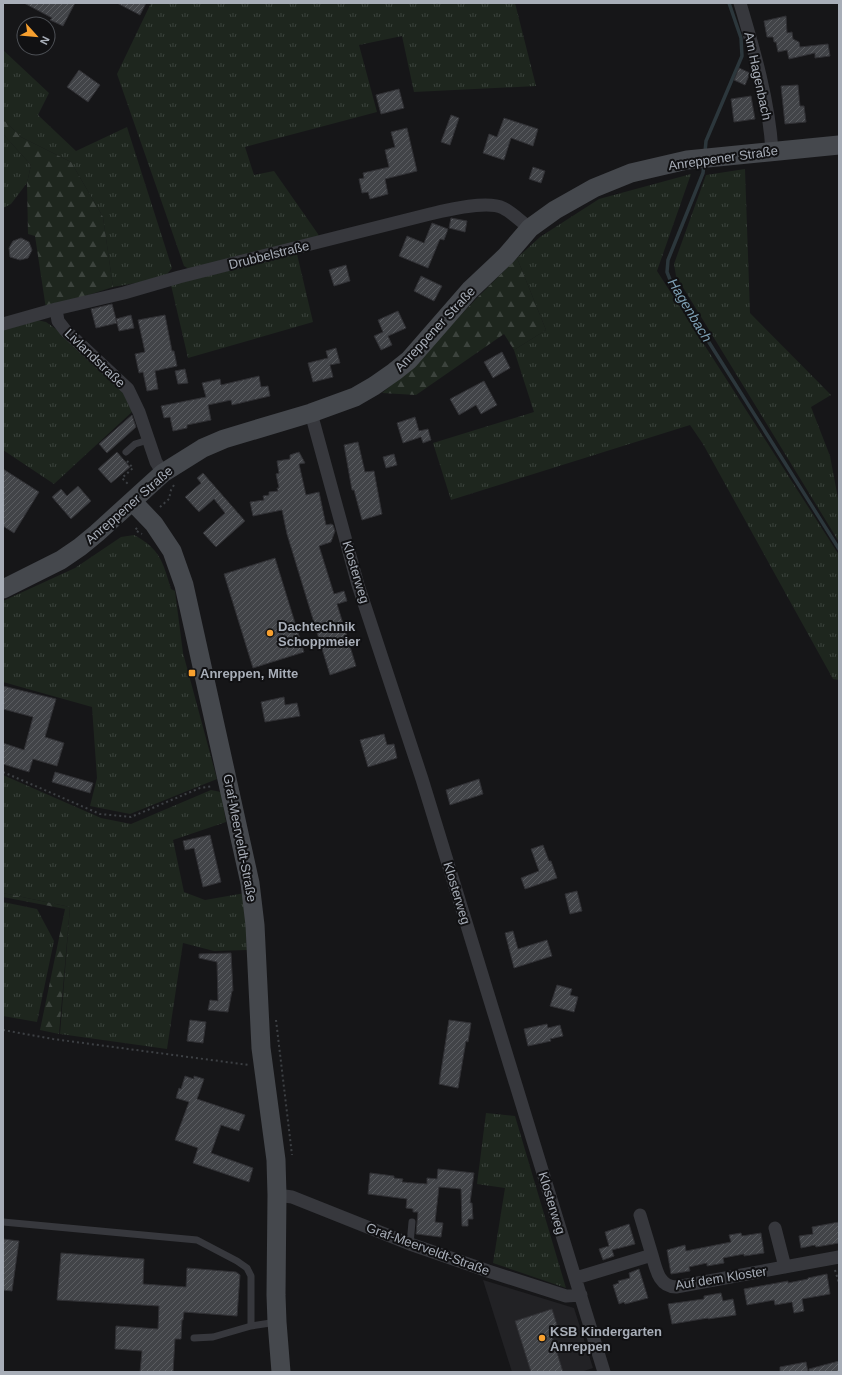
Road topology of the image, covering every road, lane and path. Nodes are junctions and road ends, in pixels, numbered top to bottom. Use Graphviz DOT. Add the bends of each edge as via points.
graph roads {
  1 [pos="740,3"];
  2 [pos="839,145"];
  3 [pos="772,151"];
  4 [pos="530,228"];
  5 [pos="56,309"];
  6 [pos="3,324"];
  7 [pos="312,413"];
  8 [pos="148,440"];
  9 [pos="126,452"];
  10 [pos="163,473"];
  11 [pos="132,495"];
  12 [pos="3,588"];
  13 [pos="3,772"];
  14 [pos="230,787"];
  15 [pos="3,1030"];
  16 [pos="262,1065"];
  17 [pos="278,1195"];
  18 [pos="640,1215"];
  19 [pos="3,1222"];
  20 [pos="412,1222"];
  21 [pos="775,1228"];
  22 [pos="410,1244"];
  23 [pos="652,1255"];
  24 [pos="839,1258"];
  25 [pos="785,1267"];
  26 [pos="576,1278"];
  27 [pos="581,1295"];
  28 [pos="277,1322"];
  29 [pos="251,1326"];
  30 [pos="194,1338"];
  31 [pos="281,1372"];
  32 [pos="604,1372"];
  1 -- 3 [label="street, Am Hagenbach" via="754,49"];
  2 -- 3 [label="main road, Anreppener Straße"];
  3 -- 4 [label="main road, Anreppener Straße" via="687,160 631,173 594,188 555,210"];
  4 -- 5 [label="street, Drubbelstraße" via="502,207 466,207"];
  4 -- 7 [label="main road, Anreppener Straße" via="506,256 470,290 409,360 355,397"];
  5 -- 6 [label="street, Drubbelstraße"];
  5 -- 8 [label="street, Livlandstraße" via="58,321 66,330 128,389"];
  7 -- 10 [label="main road, Anreppener Straße" via="213,443"];
  7 -- 26 [label="street, Klosterweg" via="358,585 422,779"];
  8 -- 9 [label="lane" via="135,444"];
  8 -- 10 [label="street, Livlandstraße"];
  9 -- 11 [label="path" via="122,455 133,468 122,478"];
  10 -- 11 [label="main road, Anreppener Straße"];
  11 -- 12 [label="main road, Anreppener Straße" via="97,533 80,547 61,560"];
  11 -- 14 [label="main road, Graf-Meerveldt-Straße" via="172,551 182,580"];
  13 -- 14 [label="path" via="100,814 131,817 200,788"];
  14 -- 16 [label="main road, Graf-Meerveldt-Straße" via="253,903"];
  15 -- 16 [label="path" via="52,1039"];
  16 -- 17 [label="main road, Graf-Meerveldt-Straße" via="276,1160"];
  17 -- 22 [label="street, Graf-Meerveldt-Straße" via="292,1197"];
  17 -- 28 [label="main road, Graf-Meerveldt-Straße"];
  18 -- 23 [label="street, Auf dem Kloster"];
  19 -- 29 [label="lane" via="197,1240 247,1268 251,1276"];
  20 -- 22 [label="lane"];
  21 -- 25 [label="street, Auf dem Kloster"];
  22 -- 27 [label="street, Graf-Meerveldt-Straße" via="566,1296"];
  23 -- 25 [label="street, Auf dem Kloster" via="659,1277 672,1287"];
  23 -- 26 [label="street"];
  24 -- 25 [label="street, Auf dem Kloster"];
  26 -- 27 [label="street, Klosterweg"];
  27 -- 32 [label="street, Klosterweg"];
  28 -- 29 [label="lane"];
  28 -- 31 [label="main road, Graf-Meerveldt-Straße"];
  29 -- 30 [label="lane" via="213,1337"];
}
